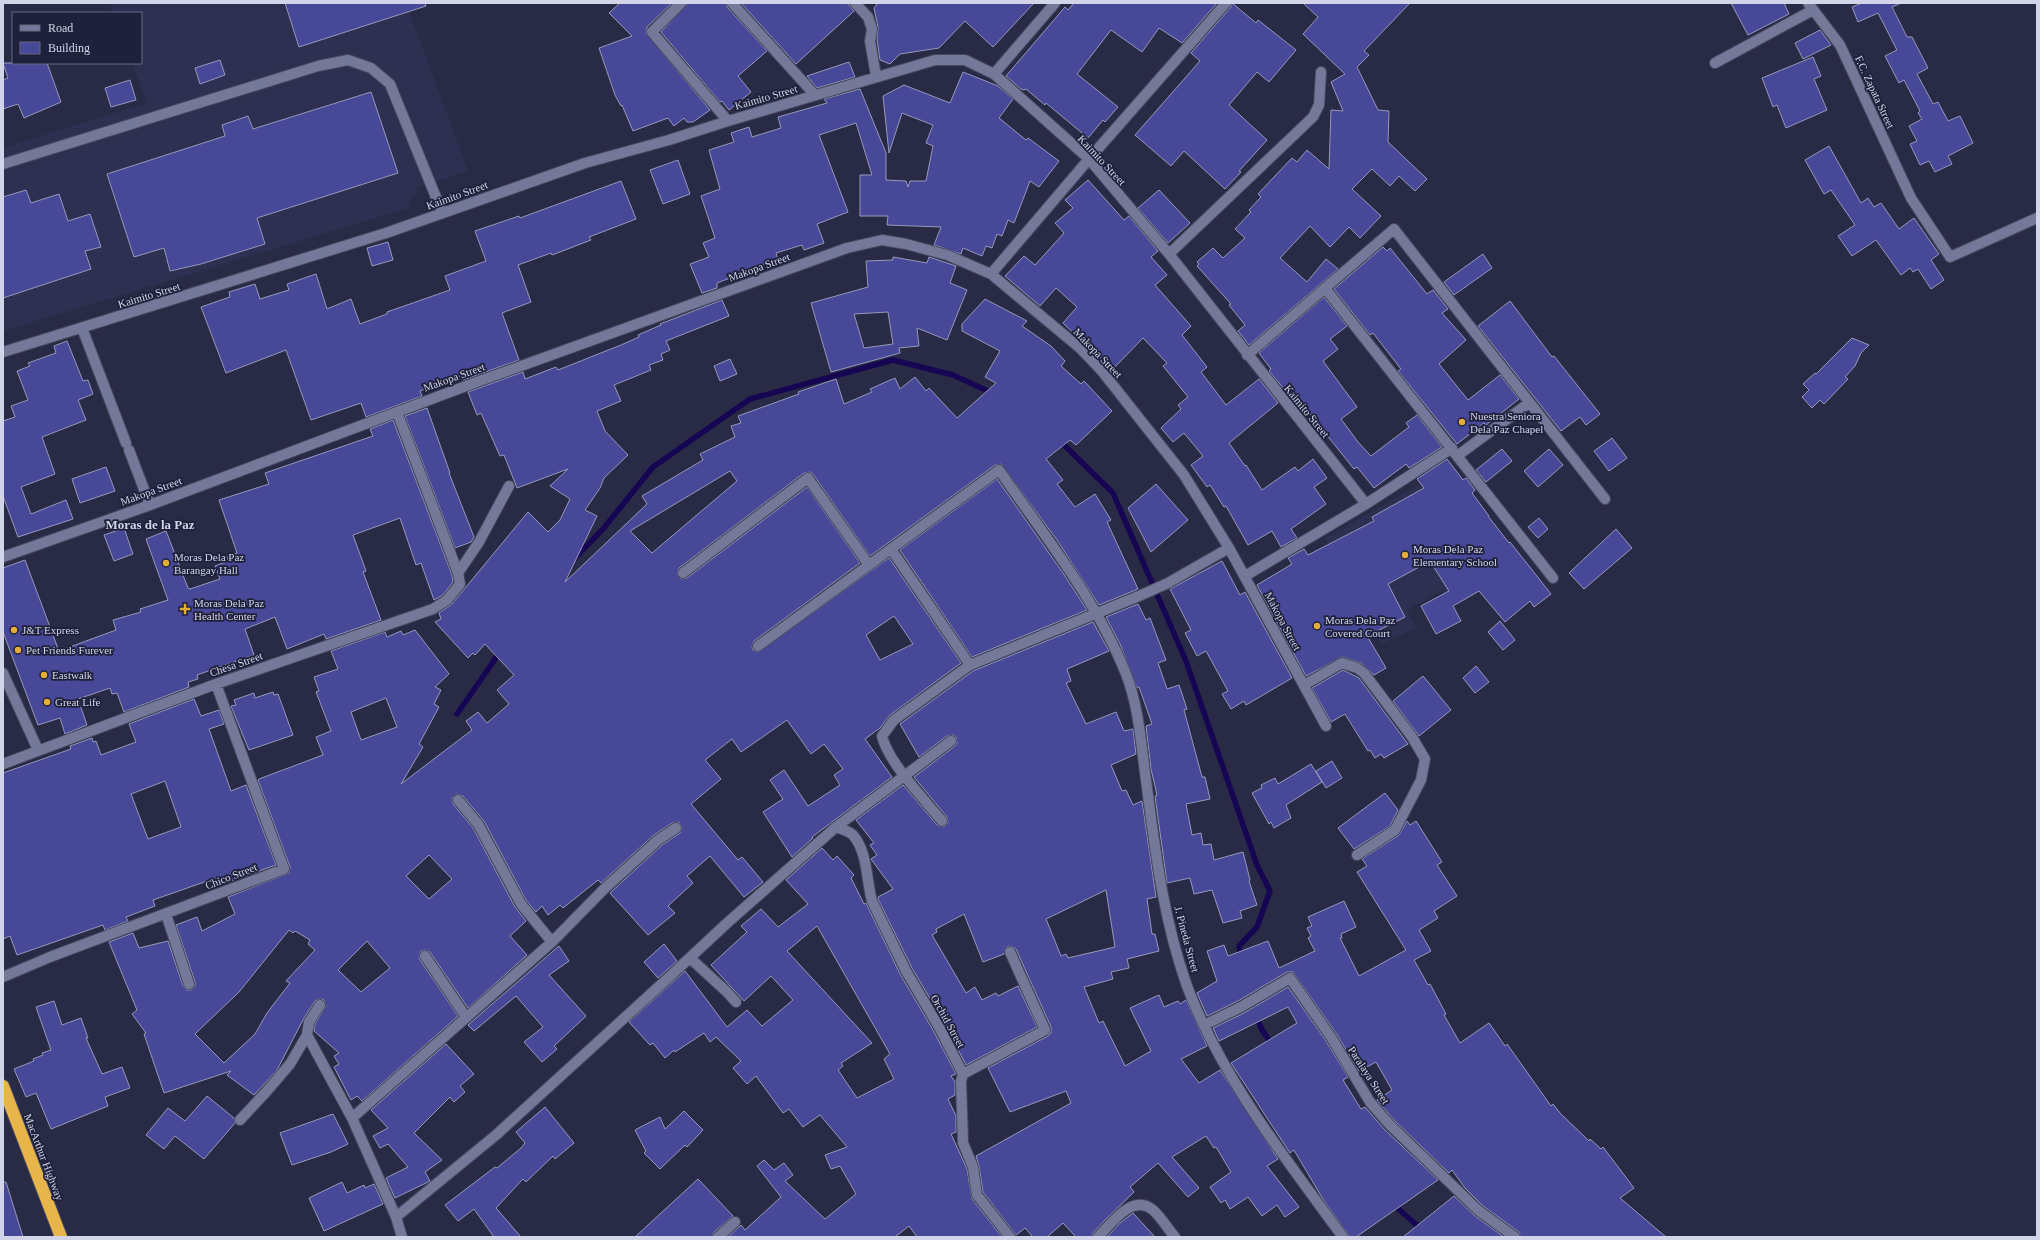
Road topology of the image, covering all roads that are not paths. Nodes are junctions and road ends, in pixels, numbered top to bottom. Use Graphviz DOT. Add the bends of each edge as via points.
graph roads {
  1 [pos="681,3"];
  2 [pos="732,3"];
  3 [pos="855,3"];
  4 [pos="1055,3"];
  5 [pos="1226,3"];
  6 [pos="1811,7"];
  7 [pos="1715,63"];
  8 [pos="1321,72"];
  9 [pos="994,74"];
  10 [pos="876,76"];
  11 [pos="815,95"];
  12 [pos="728,121"];
  13 [pos="1088,159"];
  14 [pos="3,164"];
  15 [pos="442,212"];
  16 [pos="2037,218"];
  17 [pos="1169,254"];
  18 [pos="991,274"];
  19 [pos="1325,288"];
  20 [pos="82,328"];
  21 [pos="3,352"];
  22 [pos="1247,355"];
  23 [pos="1529,402"];
  24 [pos="397,412"];
  25 [pos="1454,452"];
  26 [pos="509,486"];
  27 [pos="1605,499"];
  28 [pos="1366,504"];
  29 [pos="150,505"];
  30 [pos="1229,548"];
  31 [pos="891,549"];
  32 [pos="3,557"];
  33 [pos="869,566"];
  34 [pos="458,573"];
  35 [pos="683,573"];
  36 [pos="1245,576"];
  37 [pos="1553,578"];
  38 [pos="1097,612"];
  39 [pos="758,646"];
  40 [pos="970,665"];
  41 [pos="3,673"];
  42 [pos="216,684"];
  43 [pos="1304,685"];
  44 [pos="1326,726"];
  45 [pos="951,741"];
  46 [pos="38,750"];
  47 [pos="3,764"];
  48 [pos="904,774"];
  49 [pos="458,800"];
  50 [pos="942,821"];
  51 [pos="836,827"];
  52 [pos="676,828"];
  53 [pos="1357,855"];
  54 [pos="166,914"];
  55 [pos="552,942"];
  56 [pos="1010,952"];
  57 [pos="425,956"];
  58 [pos="690,958"];
  59 [pos="3,977"];
  60 [pos="189,984"];
  61 [pos="736,1002"];
  62 [pos="320,1005"];
  63 [pos="466,1017"];
  64 [pos="1204,1025"];
  65 [pos="306,1035"];
  66 [pos="963,1074"];
  67 [pos="3,1086"];
  68 [pos="352,1118"];
  69 [pos="240,1120"];
  70 [pos="396,1216"];
  71 [pos="735,1222"];
  72 [pos="60,1237"];
  73 [pos="402,1237"];
  74 [pos="718,1237"];
  75 [pos="1010,1237"];
  76 [pos="1098,1237"];
  77 [pos="1175,1237"];
  78 [pos="1343,1237"];
  79 [pos="1515,1237"];
  1 -- 12 [label="street" via="652,32"];
  2 -- 11 [label="street"];
  3 -- 10 [label="street" via="868,17 872,29 870,41"];
  4 -- 9 [label="street"];
  5 -- 13 [label="street"];
  6 -- 7 [label="street"];
  6 -- 16 [label="street, F.C. Zapata Street" via="1840,45 1911,198 1950,258"];
  8 -- 17 [label="street" via="1319,105 1313,117"];
  9 -- 10 [label="street, Kaimito Street" via="965,60 935,60"];
  9 -- 13 [label="street, Kaimito Street"];
  10 -- 11 [label="street, Kaimito Street"];
  11 -- 12 [label="street, Kaimito Street"];
  12 -- 15 [label="street, Kaimito Street" via="669,140 585,162"];
  13 -- 17 [label="street, Kaimito Street"];
  13 -- 18 [label="street"];
  14 -- 15 [label="street" via="318,66 348,60 371,68 390,84"];
  15 -- 20 [label="street, Kaimito Street" via="386,233"];
  17 -- 22 [label="street, Kaimito Street"];
  18 -- 24 [label="street, Makopa Street" via="947,255 906,244 882,240 865,243"];
  18 -- 30 [label="street, Makopa Street" via="1081,349 1101,370 1184,475"];
  19 -- 22 [label="street"];
  19 -- 23 [label="street" via="1394,229"];
  19 -- 25 [label="street"];
  20 -- 21 [label="street, Kaimito Street"];
  20 -- 29 [label="street"];
  22 -- 28 [label="street, Kaimito Street"];
  23 -- 25 [label="street"];
  23 -- 27 [label="street"];
  24 -- 29 [label="street, Makopa Street"];
  24 -- 34 [label="street"];
  25 -- 28 [label="street"];
  25 -- 37 [label="street"];
  26 -- 34 [label="street" via="479,542"];
  28 -- 36 [label="street"];
  29 -- 32 [label="street, Makopa Street"];
  30 -- 36 [label="street, Makopa Street"];
  30 -- 38 [label="street" via="1168,583"];
  31 -- 33 [label="street"];
  31 -- 38 [label="street, J. Pineda Street" via="999,470"];
  31 -- 40 [label="street"];
  33 -- 35 [label="street" via="808,478"];
  33 -- 39 [label="street"];
  34 -- 42 [label="street, Chesa Street" via="460,584 457,590 434,608"];
  36 -- 43 [label="street, Makopa Street"];
  38 -- 40 [label="street"];
  38 -- 64 [label="street, J. Pineda Street" via="1126,675 1136,710 1166,916 1181,968"];
  40 -- 48 [label="street" via="894,720 882,736 885,746"];
  41 -- 46 [label="street"];
  42 -- 46 [label="street, Chesa Street"];
  42 -- 54 [label="street, Chico Street" via="284,869"];
  43 -- 44 [label="street, Makopa Street"];
  43 -- 53 [label="street" via="1342,663 1357,668 1364,673 1412,737 1425,759 1421,780 1395,830"];
  45 -- 48 [label="street"];
  46 -- 47 [label="street, Chesa Street"];
  48 -- 50 [label="street"];
  48 -- 51 [label="street"];
  49 -- 55 [label="street" via="478,824 521,904"];
  51 -- 58 [label="street"];
  51 -- 66 [label="street, Orchid Street" via="852,834 860,849 872,901 906,971"];
  52 -- 55 [label="street" via="658,840 604,889"];
  54 -- 59 [label="street, Chico Street"];
  54 -- 60 [label="street"];
  55 -- 63 [label="street"];
  56 -- 66 [label="street" via="1045,1030"];
  57 -- 63 [label="street"];
  58 -- 61 [label="street"];
  58 -- 70 [label="street" via="496,1135"];
  62 -- 65 [label="street" via="309,1022"];
  63 -- 68 [label="street"];
  64 -- 78 [label="street, J. Pineda Street" via="1231,1075"];
  64 -- 79 [label="street, Paralaya Street" via="1290,978 1331,1037 1370,1102 1389,1124 1479,1211"];
  65 -- 68 [label="street"];
  65 -- 69 [label="street" via="290,1064"];
  66 -- 75 [label="street" via="963,1143 973,1167 977,1195"];
  67 -- 72 [label="highway, MacArthur Highway"];
  68 -- 70 [label="street"];
  70 -- 73 [label="street"];
  71 -- 74 [label="street"];
  76 -- 77 [label="street" via="1125,1210 1135,1204 1153,1210"];
}
